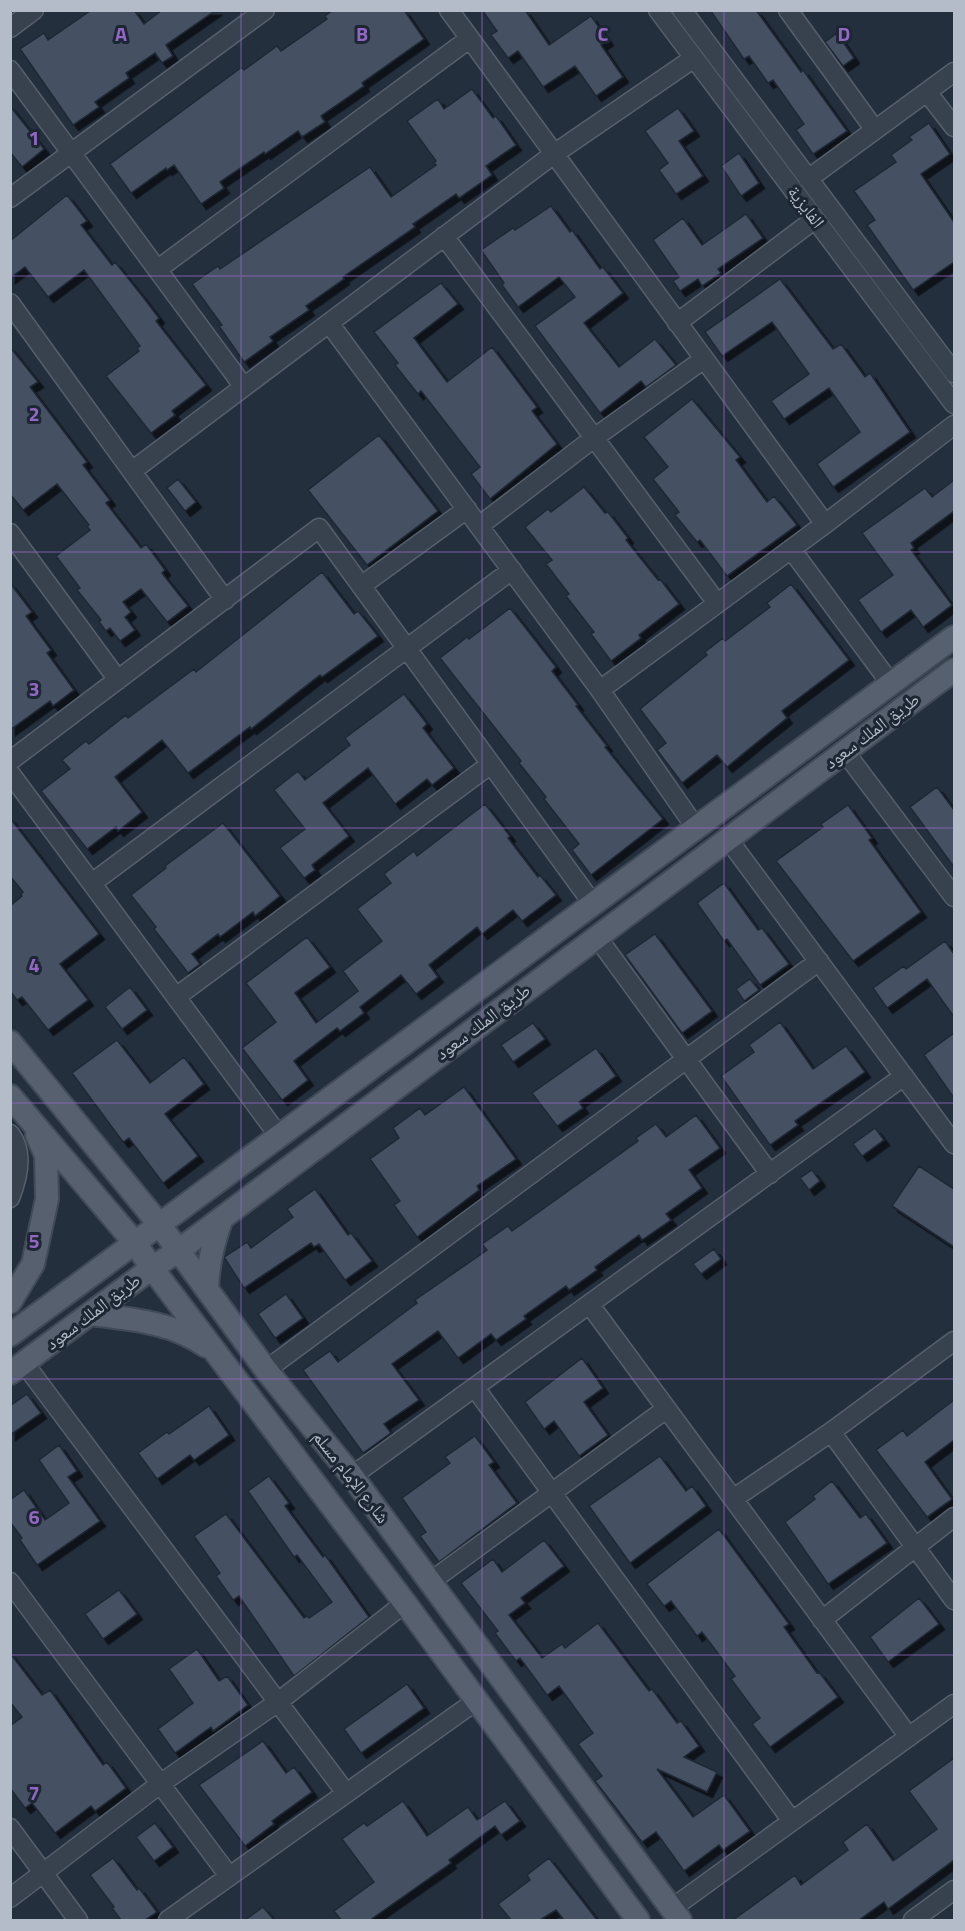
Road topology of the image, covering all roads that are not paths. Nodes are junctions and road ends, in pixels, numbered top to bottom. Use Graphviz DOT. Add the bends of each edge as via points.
graph roads {
  1 [pos="34,10"];
  2 [pos="265,10"];
  3 [pos="448,10"];
  4 [pos="658,10"];
  5 [pos="682,10"];
  6 [pos="788,10"];
  7 [pos="10,28"];
  8 [pos="469,39"];
  9 [pos="694,58"];
  10 [pos="10,70"];
  11 [pos="954,72"];
  12 [pos="927,92"];
  13 [pos="954,127"];
  14 [pos="875,130"];
  15 [pos="72,154"];
  16 [pos="554,154"];
  17 [pos="808,179"];
  18 [pos="10,198"];
  19 [pos="815,219"];
  20 [pos="444,236"];
  21 [pos="158,269"];
  22 [pos="13,310"];
  23 [pos="329,322"];
  24 [pos="677,323"];
  25 [pos="704,359"];
  26 [pos="954,374"];
  27 [pos="244,387"];
  28 [pos="954,404"];
  29 [pos="954,425"];
  30 [pos="594,438"];
  31 [pos="132,471"];
  32 [pos="467,509"];
  33 [pos="825,524"];
  34 [pos="479,526"];
  35 [pos="10,533"];
  36 [pos="791,549"];
  37 [pos="512,570"];
  38 [pos="361,586"];
  39 [pos="225,600"];
  40 [pos="717,603"];
  41 [pos="954,637"];
  42 [pos="407,649"];
  43 [pos="954,670"];
  44 [pos="118,680"];
  45 [pos="891,684"];
  46 [pos="600,690"];
  47 [pos="845,752"];
  48 [pos="10,762"];
  49 [pos="491,764"];
  50 [pos="10,773"];
  51 [pos="696,828"];
  52 [pos="728,839"];
  53 [pos="92,882"];
  54 [pos="954,897"];
  55 [pos="593,904"];
  56 [pos="597,937"];
  57 [pos="819,961"];
  58 [pos="177,997"];
  59 [pos="10,1042"];
  60 [pos="687,1059"];
  61 [pos="904,1076"];
  62 [pos="10,1096"];
  63 [pos="30,1120"];
  64 [pos="10,1134"];
  65 [pos="279,1136"];
  66 [pos="954,1144"];
  67 [pos="770,1174"];
  68 [pos="10,1198"];
  69 [pos="222,1218"];
  70 [pos="159,1224"];
  71 [pos="135,1243"];
  72 [pos="178,1251"];
  73 [pos="152,1268"];
  74 [pos="207,1288"];
  75 [pos="10,1302"];
  76 [pos="590,1305"];
  77 [pos="91,1314"];
  78 [pos="10,1335"];
  79 [pos="954,1341"];
  80 [pos="216,1353"];
  81 [pos="17,1368"];
  82 [pos="266,1370"];
  83 [pos="475,1388"];
  84 [pos="666,1409"];
  85 [pos="831,1432"];
  86 [pos="352,1476"];
  87 [pos="551,1492"];
  88 [pos="733,1499"];
  89 [pos="954,1517"];
  90 [pos="915,1546"];
  91 [pos="10,1582"];
  92 [pos="430,1582"];
  93 [pos="954,1600"];
  94 [pos="405,1603"];
  95 [pos="822,1620"];
  96 [pos="476,1701"];
  97 [pos="278,1702"];
  98 [pos="954,1704"];
  99 [pos="909,1737"];
  100 [pos="160,1784"];
  101 [pos="346,1792"];
  102 [pos="792,1821"];
  103 [pos="10,1828"];
  104 [pos="44,1873"];
  105 [pos="229,1876"];
  106 [pos="954,1890"];
  107 [pos="10,1898"];
  108 [pos="675,1914"];
  109 [pos="78,1920"];
  110 [pos="168,1920"];
  111 [pos="638,1920"];
  112 [pos="914,1920"];
  1 -- 7 [label="street"];
  2 -- 15 [label="street"];
  3 -- 8 [label="street"];
  4 -- 9 [label="street, الفايزية"];
  5 -- 17 [label="street, الفايزية"];
  6 -- 14 [label="street"];
  8 -- 16 [label="street"];
  8 -- 21 [label="street"];
  9 -- 16 [label="street"];
  9 -- 19 [label="street, الفايزية"];
  10 -- 15 [label="street"];
  11 -- 12 [label="street"];
  12 -- 13 [label="street"];
  12 -- 14 [label="street"];
  14 -- 17 [label="street"];
  15 -- 18 [label="street"];
  15 -- 21 [label="street"];
  16 -- 20 [label="street"];
  16 -- 24 [label="street"];
  17 -- 26 [label="street, الفايزية"];
  19 -- 24 [label="street"];
  19 -- 28 [label="street, الفايزية"];
  20 -- 23 [label="street"];
  20 -- 30 [label="street"];
  21 -- 27 [label="street"];
  22 -- 31 [label="street"];
  23 -- 27 [label="street"];
  23 -- 32 [label="street"];
  24 -- 25 [label="street"];
  25 -- 30 [label="street"];
  25 -- 33 [label="street"];
  27 -- 31 [label="street"];
  29 -- 33 [label="street"];
  30 -- 34 [label="street"];
  30 -- 40 [label="street"];
  31 -- 39 [label="street"];
  32 -- 34 [label="street"];
  32 -- 38 [label="street"];
  33 -- 36 [label="street"];
  34 -- 37 [label="street"];
  35 -- 44 [label="street"];
  36 -- 40 [label="street"];
  36 -- 45 [label="street"];
  37 -- 42 [label="street"];
  37 -- 46 [label="street"];
  38 -- 39 [label="street" via="319,528"];
  38 -- 42 [label="street"];
  39 -- 44 [label="street"];
  40 -- 46 [label="street"];
  41 -- 45 [label="main road, طريق الملك سعود"];
  42 -- 49 [label="street"];
  42 -- 53 [label="street"];
  43 -- 47 [label="main road, طريق الملك سعود"];
  44 -- 48 [label="street"];
  45 -- 51 [label="main road, طريق الملك سعود"];
  46 -- 51 [label="street"];
  47 -- 52 [label="main road, طريق الملك سعود"];
  47 -- 54 [label="street"];
  49 -- 55 [label="street"];
  49 -- 58 [label="street"];
  50 -- 53 [label="street"];
  51 -- 55 [label="main road, طريق الملك سعود"];
  52 -- 56 [label="main road, طريق الملك سعود"];
  52 -- 57 [label="street"];
  53 -- 58 [label="street"];
  55 -- 65 [label="main road, طريق الملك سعود"];
  56 -- 60 [label="street"];
  56 -- 69 [label="main road, طريق الملك سعود"];
  57 -- 60 [label="street"];
  57 -- 61 [label="street"];
  58 -- 65 [label="street"];
  59 -- 70 [label="main road, شارع الإمام مسلم"];
  60 -- 67 [label="street"];
  60 -- 82 [label="street"];
  61 -- 66 [label="street"];
  61 -- 67 [label="street"];
  62 -- 63 [label="main road, شارع الإمام مسلم"];
  63 -- 71 [label="main road, شارع الإمام مسلم"];
  63 -- 75 [label="main road" via="46,1155 47,1200 33,1264"];
  64 -- 68 [label="street" via="18,1143 17,1181"];
  65 -- 70 [label="main road, طريق الملك سعود"];
  67 -- 76 [label="street"];
  69 -- 72 [label="main road, طريق الملك سعود"];
  69 -- 74 [label="main road" via="208,1262"];
  70 -- 71 [label="main road, طريق الملك سعود"];
  70 -- 72 [label="main road, شارع الإمام مسلم"];
  71 -- 73 [label="main road, شارع الإمام مسلم"];
  71 -- 78 [label="main road, طريق الملك سعود"];
  72 -- 73 [label="main road, طريق الملك سعود"];
  72 -- 74 [label="main road, شارع الإمام مسلم"];
  73 -- 77 [label="main road, طريق الملك سعود"];
  73 -- 80 [label="main road, شارع الإمام مسلم"];
  74 -- 82 [label="main road, شارع الإمام مسلم"];
  76 -- 83 [label="street"];
  76 -- 84 [label="street"];
  77 -- 80 [label="main road" via="148,1321 190,1334"];
  77 -- 81 [label="main road, طريق الملك سعود"];
  79 -- 85 [label="street"];
  80 -- 94 [label="main road, شارع الإمام مسلم"];
  81 -- 97 [label="street"];
  82 -- 86 [label="main road, شارع الإمام مسلم"];
  83 -- 86 [label="street"];
  83 -- 87 [label="street"];
  84 -- 87 [label="street"];
  84 -- 88 [label="street"];
  85 -- 88 [label="street"];
  85 -- 90 [label="street"];
  86 -- 92 [label="main road, شارع الإمام مسلم"];
  87 -- 92 [label="street"];
  87 -- 102 [label="street"];
  88 -- 95 [label="street"];
  89 -- 90 [label="street"];
  90 -- 93 [label="street"];
  90 -- 95 [label="street"];
  91 -- 100 [label="street"];
  92 -- 108 [label="main road, شارع الإمام مسلم"];
  94 -- 96 [label="main road, شارع الإمام مسلم"];
  94 -- 97 [label="street"];
  95 -- 99 [label="street"];
  96 -- 101 [label="street"];
  96 -- 111 [label="main road, شارع الإمام مسلم"];
  97 -- 100 [label="street"];
  97 -- 101 [label="street"];
  98 -- 99 [label="street"];
  99 -- 102 [label="street"];
  100 -- 104 [label="street"];
  100 -- 105 [label="street"];
  101 -- 105 [label="street"];
  102 -- 108 [label="street"];
  103 -- 104 [label="street"];
  104 -- 107 [label="street"];
  104 -- 109 [label="street"];
  105 -- 110 [label="street"];
  106 -- 112 [label="street"];
}
